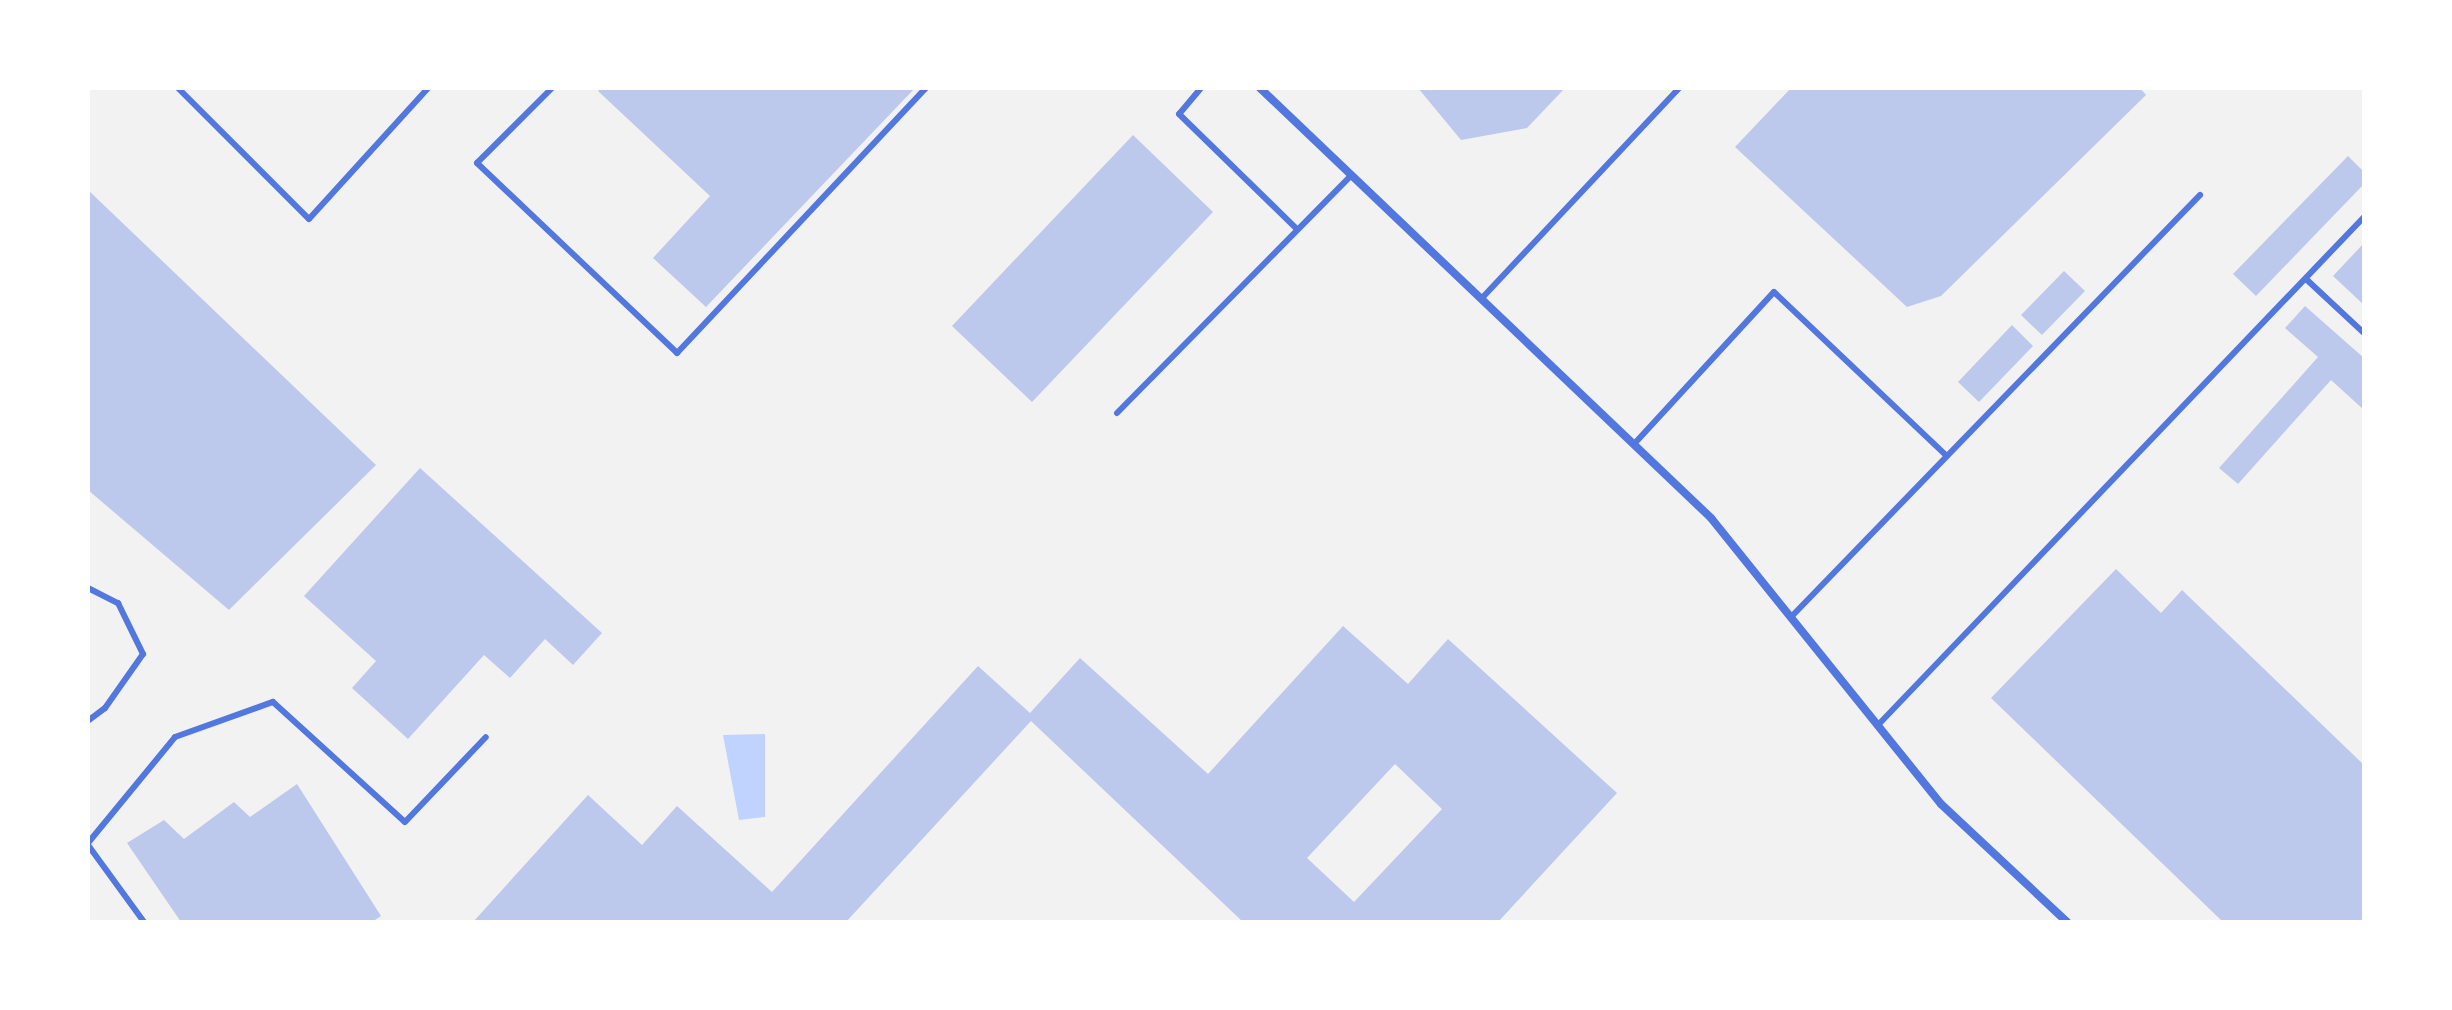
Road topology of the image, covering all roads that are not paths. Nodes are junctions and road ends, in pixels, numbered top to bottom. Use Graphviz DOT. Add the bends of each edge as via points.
graph roads {
  1 [pos="178,88"];
  2 [pos="428,88"];
  3 [pos="552,88"];
  4 [pos="926,88"];
  5 [pos="1201,88"];
  6 [pos="1260,88"];
  7 [pos="1679,88"];
  8 [pos="1352,175"];
  9 [pos="2200,195"];
  10 [pos="2364,217"];
  11 [pos="1296,228"];
  12 [pos="2306,279"];
  13 [pos="1482,298"];
  14 [pos="2364,333"];
  15 [pos="1117,413"];
  16 [pos="1635,443"];
  17 [pos="1947,456"];
  18 [pos="88,588"];
  19 [pos="1793,615"];
  20 [pos="88,721"];
  21 [pos="1879,724"];
  22 [pos="486,737"];
  23 [pos="88,844"];
  24 [pos="144,922"];
  25 [pos="2067,922"];
  1 -- 2 [label="lane" via="309,219"];
  3 -- 4 [label="lane" via="477,163 677,353"];
  5 -- 11 [label="lane" via="1179,114"];
  6 -- 8 [label="street"];
  7 -- 13 [label="lane"];
  8 -- 11 [label="lane"];
  8 -- 13 [label="street"];
  9 -- 17 [label="lane"];
  10 -- 12 [label="lane"];
  11 -- 15 [label="lane"];
  12 -- 14 [label="lane"];
  12 -- 21 [label="lane"];
  13 -- 16 [label="street"];
  16 -- 17 [label="lane" via="1774,292"];
  16 -- 19 [label="street" via="1711,518"];
  17 -- 19 [label="lane"];
  18 -- 20 [label="lane" via="118,603 143,654 105,708"];
  19 -- 21 [label="street"];
  21 -- 25 [label="street" via="1941,804"];
  22 -- 23 [label="lane" via="405,822 273,702 175,737"];
  23 -- 24 [label="lane"];
}
